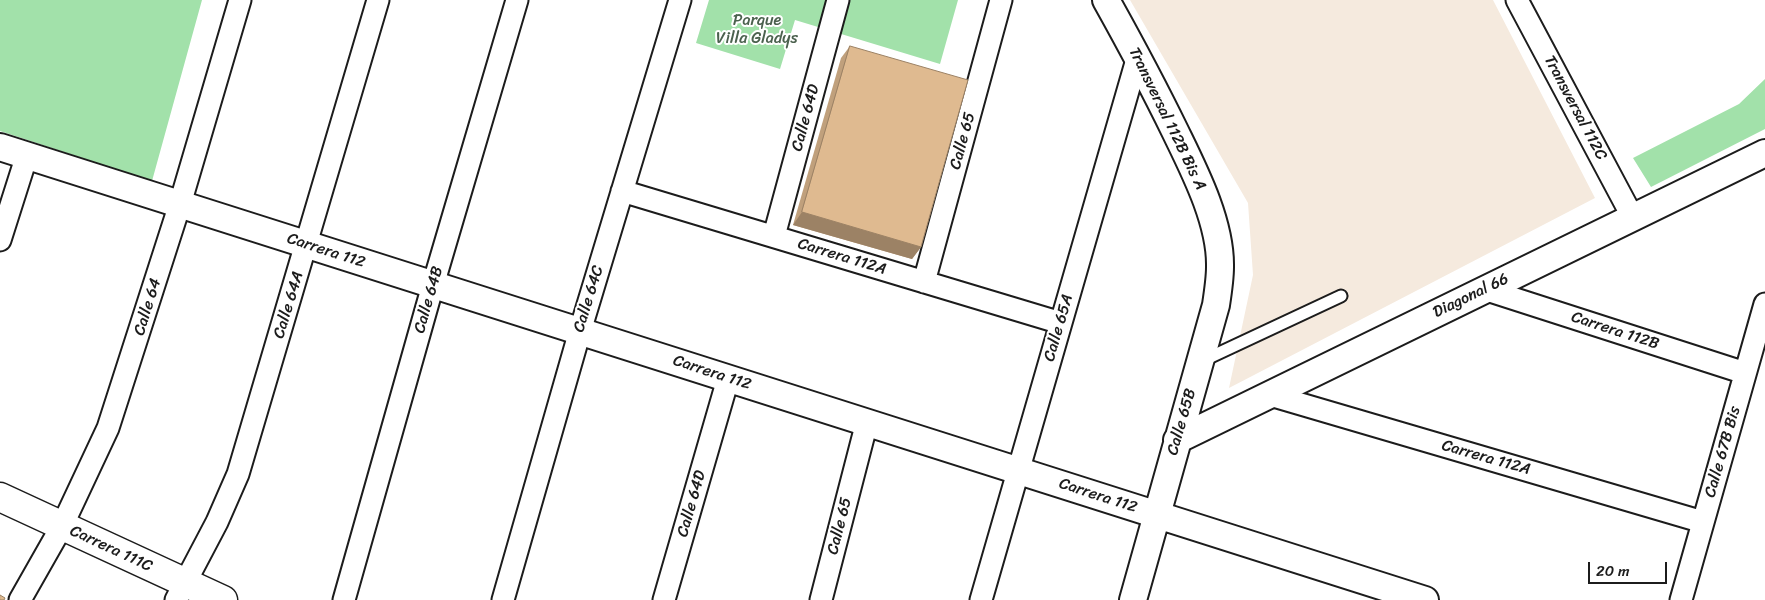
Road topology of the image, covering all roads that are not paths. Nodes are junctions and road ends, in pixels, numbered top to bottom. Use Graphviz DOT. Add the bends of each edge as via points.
graph roads {
  1 [pos="240,0"];
  2 [pos="378,0"];
  3 [pos="517,0"];
  4 [pos="680,0"];
  5 [pos="838,0"];
  6 [pos="1001,0"];
  7 [pos="1106,0"];
  8 [pos="1518,0"];
  9 [pos="1138,56"];
  10 [pos="0,147"];
  11 [pos="1765,153"];
  12 [pos="27,155"];
  13 [pos="622,191"];
  14 [pos="180,204"];
  15 [pos="1632,216"];
  16 [pos="774,236"];
  17 [pos="0,240"];
  18 [pos="1218,243"];
  19 [pos="307,245"];
  20 [pos="924,282"];
  21 [pos="433,285"];
  22 [pos="1484,290"];
  23 [pos="1341,296"];
  24 [pos="1765,304"];
  25 [pos="1061,323"];
  26 [pos="580,331"];
  27 [pos="1199,362"];
  28 [pos="1745,373"];
  29 [pos="728,378"];
  30 [pos="1270,395"];
  31 [pos="867,422"];
  32 [pos="1177,440"];
  33 [pos="1018,471"];
  34 [pos="0,497"];
  35 [pos="1157,515"];
  36 [pos="1703,522"];
  37 [pos="62,526"];
  38 [pos="181,591"];
  39 [pos="20,600"];
  40 [pos="222,600"];
  41 [pos="344,600"];
  42 [pos="503,600"];
  43 [pos="664,600"];
  44 [pos="821,600"];
  45 [pos="981,600"];
  46 [pos="1133,600"];
  47 [pos="1425,600"];
  48 [pos="1681,600"];
  1 -- 14 [label="street, Calle 64"];
  2 -- 19 [label="street, Calle 64A"];
  3 -- 21 [label="street, Calle 64B"];
  4 -- 13 [label="street, Calle 64C"];
  5 -- 16 [label="street, Calle 64D"];
  6 -- 20 [label="street, Calle 65"];
  7 -- 9 [label="street, Transversal 112B Bis A"];
  8 -- 15 [label="street, Transversal 112C"];
  9 -- 18 [label="street, Transversal 112B Bis A" via="1191,164"];
  9 -- 25 [label="street, Calle 65A"];
  10 -- 12 [label="street, Carrera 112"];
  11 -- 15 [label="street, Diagonal 66"];
  12 -- 14 [label="street, Carrera 112"];
  12 -- 17 [label="street"];
  13 -- 16 [label="street, Carrera 112A"];
  13 -- 26 [label="street, Calle 64C"];
  14 -- 19 [label="street, Carrera 112"];
  14 -- 37 [label="street, Calle 64" via="108,428"];
  15 -- 22 [label="street, Diagonal 66"];
  16 -- 20 [label="street, Carrera 112A"];
  18 -- 27 [label="street, Calle 65B" via="1220,267 1216,305"];
  19 -- 21 [label="street, Carrera 112"];
  19 -- 38 [label="street, Calle 64A" via="238,474"];
  20 -- 25 [label="street, Carrera 112A"];
  21 -- 26 [label="street, Carrera 112"];
  21 -- 41 [label="street, Calle 64B"];
  22 -- 28 [label="street, Carrera 112B"];
  22 -- 30 [label="street, Diagonal 66"];
  23 -- 27 [label="lane"];
  24 -- 28 [label="street, Calle 67B Bis"];
  25 -- 33 [label="street, Calle 65A"];
  26 -- 29 [label="street, Carrera 112"];
  26 -- 42 [label="street, Calle 64C"];
  27 -- 32 [label="street, Calle 65B"];
  28 -- 36 [label="street, Calle 67B Bis"];
  29 -- 31 [label="street, Carrera 112"];
  29 -- 43 [label="street, Calle 64D"];
  30 -- 32 [label="street, Diagonal 66"];
  30 -- 36 [label="street, Carrera 112A"];
  31 -- 33 [label="street, Carrera 112"];
  31 -- 44 [label="street, Calle 65"];
  32 -- 35 [label="street, Calle 65B"];
  33 -- 35 [label="street, Carrera 112"];
  33 -- 45 [label="street, Calle 65A"];
  34 -- 37 [label="main road, Carrera 111C"];
  35 -- 46 [label="street, Calle 65B"];
  35 -- 47 [label="street, Carrera 112"];
  36 -- 48 [label="street, Calle 67B Bis"];
  37 -- 38 [label="main road, Carrera 111C"];
  37 -- 39 [label="street, Calle 64"];
  38 -- 40 [label="main road, Carrera 111C"];
}
